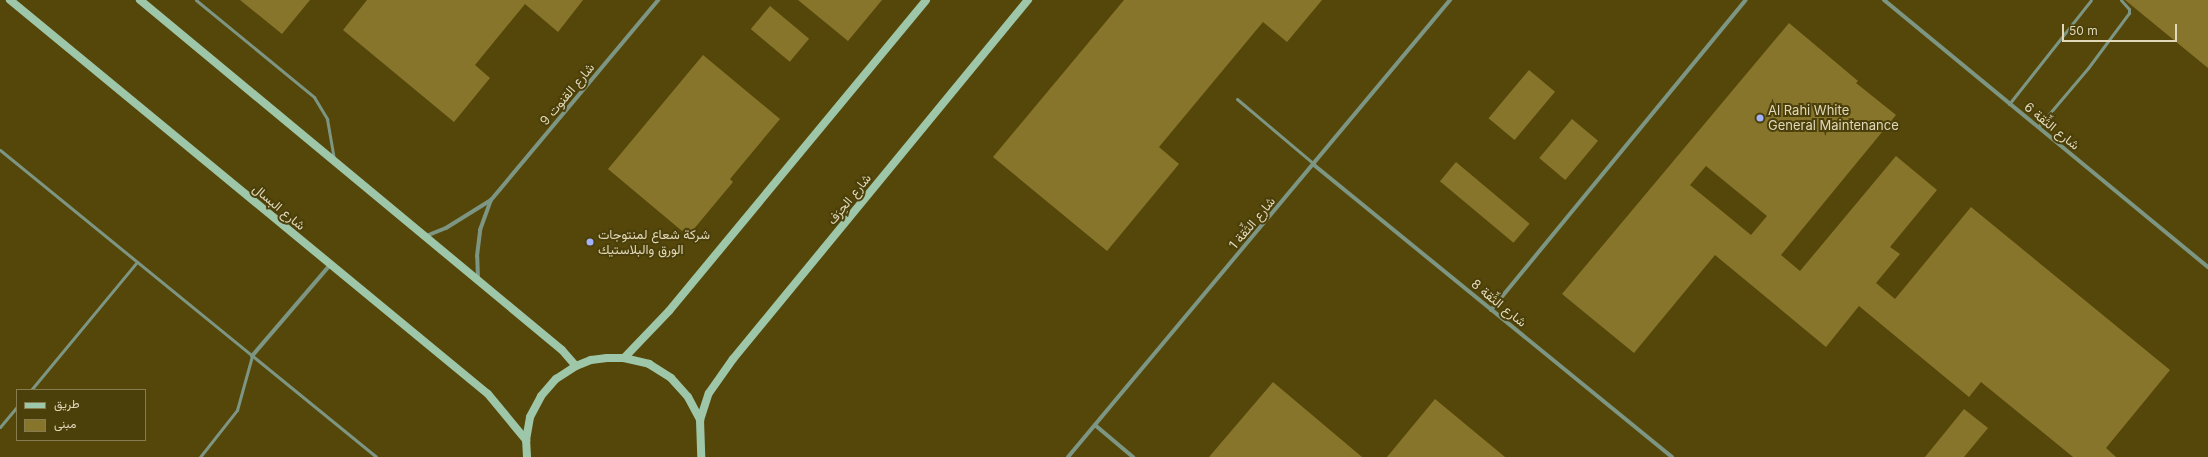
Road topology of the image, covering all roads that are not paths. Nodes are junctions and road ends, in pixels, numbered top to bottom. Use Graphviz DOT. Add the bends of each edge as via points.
graph roads {
  1 [pos="10,0"];
  2 [pos="140,0"];
  3 [pos="658,0"];
  4 [pos="926,0"];
  5 [pos="1028,0"];
  6 [pos="1450,0"];
  7 [pos="1746,0"];
  8 [pos="1884,0"];
  9 [pos="2091,0"];
  10 [pos="2121,0"];
  11 [pos="199,1"];
  12 [pos="1237,99"];
  13 [pos="2010,104"];
  14 [pos="2038,127"];
  15 [pos="0,150"];
  16 [pos="334,161"];
  17 [pos="1314,164"];
  18 [pos="491,200"];
  19 [pos="425,236"];
  20 [pos="137,262"];
  21 [pos="330,264"];
  22 [pos="2208,267"];
  23 [pos="479,282"];
  24 [pos="1491,310"];
  25 [pos="252,356"];
  26 [pos="624,358"];
  27 [pos="576,366"];
  28 [pos="32,389"];
  29 [pos="16,408"];
  30 [pos="700,420"];
  31 [pos="1094,425"];
  32 [pos="0,427"];
  33 [pos="526,440"];
  34 [pos="702,455"];
  35 [pos="200,457"];
  36 [pos="376,457"];
  37 [pos="527,457"];
  38 [pos="1068,457"];
  39 [pos="1133,457"];
  40 [pos="1672,457"];
  1 -- 21 [label="street, شارع البسال"];
  2 -- 16 [label="street"];
  3 -- 18 [label="street, شارع القنوت 9"];
  4 -- 26 [label="street" via="669,311"];
  5 -- 30 [label="street, شارع الحِرَف" via="733,359 709,394"];
  6 -- 17 [label="street, شارع الثِّقة 1"];
  7 -- 24 [label="street"];
  8 -- 13 [label="street, شارع الثِّقة 6"];
  9 -- 13 [label="lane"];
  10 -- 14 [label="lane" via="2129,9 2129,13 2088,68"];
  11 -- 16 [label="lane" via="314,97 327,119"];
  12 -- 17 [label="lane"];
  13 -- 14 [label="street, شارع الثِّقة 6"];
  14 -- 22 [label="street, شارع الثِّقة 6"];
  15 -- 20 [label="lane"];
  16 -- 19 [label="street"];
  17 -- 24 [label="street, شارع الثِّقة 8"];
  17 -- 31 [label="street, شارع الثِّقة 1"];
  18 -- 19 [label="street, شارع القنوت 9" via="446,228"];
  18 -- 23 [label="street, شارع القنوت 9" via="480,230 477,256"];
  19 -- 23 [label="street"];
  20 -- 25 [label="lane"];
  20 -- 28 [label="lane"];
  21 -- 25 [label="street"];
  21 -- 33 [label="street, شارع البسال" via="488,394"];
  23 -- 27 [label="street" via="562,350"];
  24 -- 40 [label="street, شارع الثِّقة 8"];
  25 -- 35 [label="lane" via="237,410"];
  25 -- 36 [label="lane"];
  26 -- 27 [label="street" via="591,360"];
  26 -- 30 [label="street" via="649,364 671,378 688,397"];
  27 -- 33 [label="street" via="556,379 541,396 530,417"];
  29 -- 32 [label="lane"];
  30 -- 34 [label="street"];
  31 -- 38 [label="street, شارع الثِّقة 1"];
  31 -- 39 [label="street"];
  33 -- 37 [label="street"];
}
